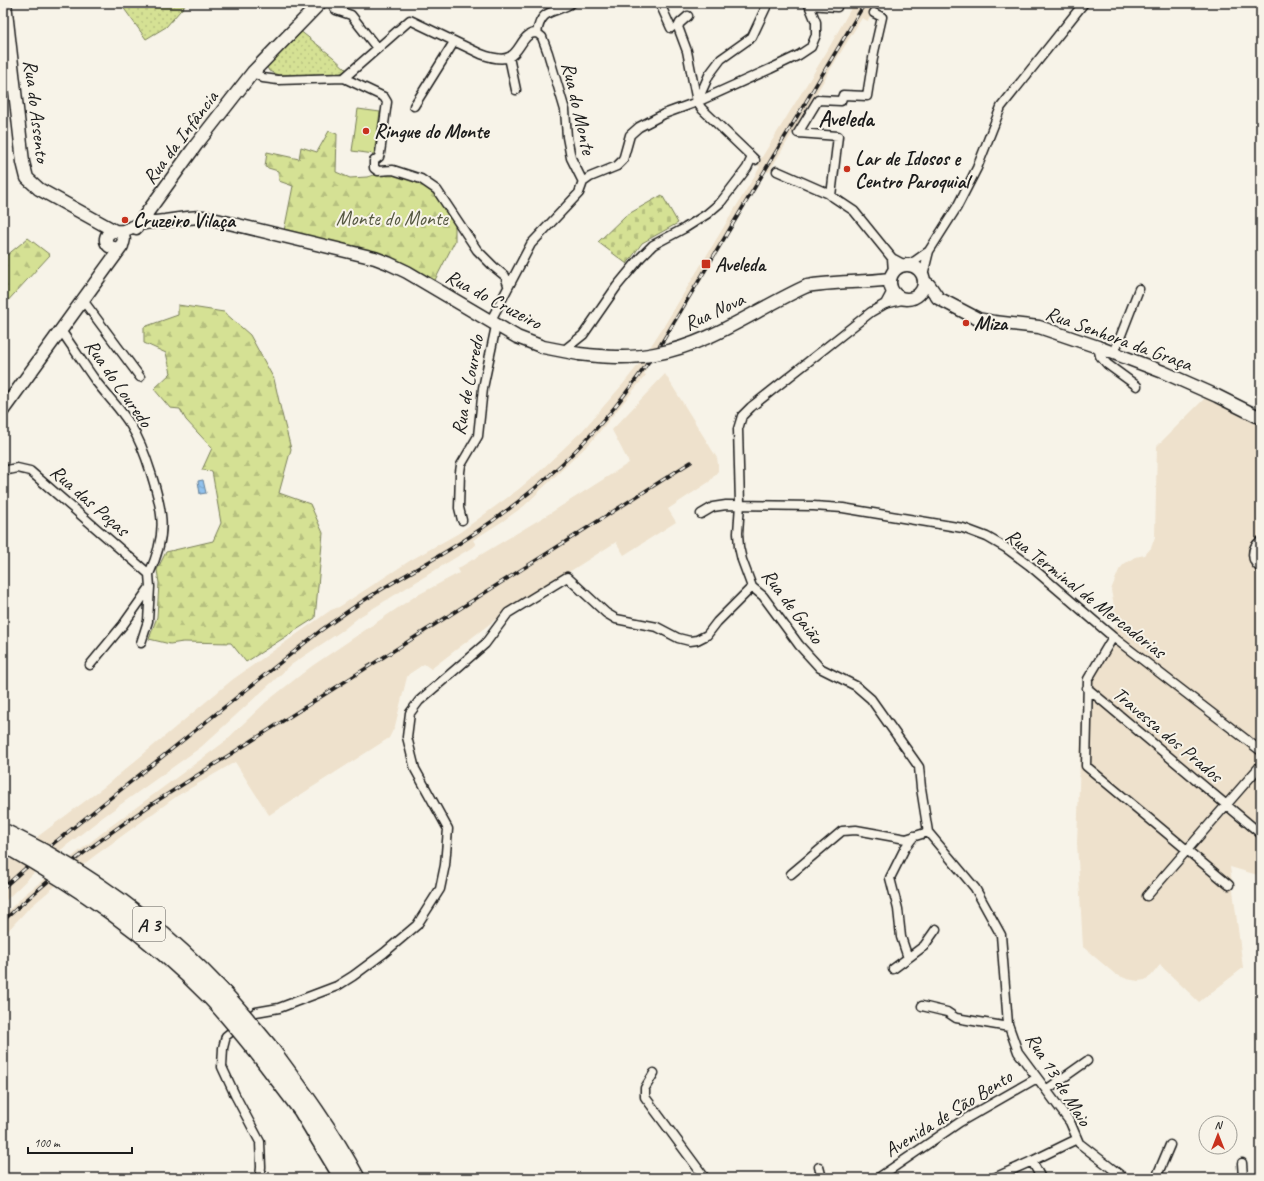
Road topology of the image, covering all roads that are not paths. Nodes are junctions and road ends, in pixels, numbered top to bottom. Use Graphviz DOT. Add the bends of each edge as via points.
graph roads {
  1 [pos="5,3"];
  2 [pos="320,3"];
  3 [pos="334,3"];
  4 [pos="572,3"];
  5 [pos="662,3"];
  6 [pos="768,3"];
  7 [pos="1084,3"];
  8 [pos="809,4"];
  9 [pos="837,8"];
  10 [pos="874,13"];
  11 [pos="688,16"];
  12 [pos="671,28"];
  13 [pos="537,33"];
  14 [pos="454,42"];
  15 [pos="377,48"];
  16 [pos="509,57"];
  17 [pos="253,72"];
  18 [pos="344,78"];
  19 [pos="516,90"];
  20 [pos="697,102"];
  21 [pos="414,106"];
  22 [pos="777,171"];
  23 [pos="583,182"];
  24 [pos="831,196"];
  25 [pos="87,214"];
  26 [pos="138,225"];
  27 [pos="117,231"];
  28 [pos="106,241"];
  29 [pos="122,245"];
  30 [pos="929,251"];
  31 [pos="892,258"];
  32 [pos="907,265"];
  33 [pos="100,275"];
  34 [pos="924,278"];
  35 [pos="891,282"];
  36 [pos="508,285"];
  37 [pos="1139,289"];
  38 [pos="911,298"];
  39 [pos="938,298"];
  40 [pos="82,299"];
  41 [pos="885,304"];
  42 [pos="493,324"];
  43 [pos="60,329"];
  44 [pos="1098,347"];
  45 [pos="563,351"];
  46 [pos="1114,353"];
  47 [pos="140,377"];
  48 [pos="1137,386"];
  49 [pos="3,410"];
  50 [pos="1261,418"];
  51 [pos="3,471"];
  52 [pos="740,504"];
  53 [pos="701,514"];
  54 [pos="462,520"];
  55 [pos="1261,541"];
  56 [pos="1261,569"];
  57 [pos="148,574"];
  58 [pos="150,587"];
  59 [pos="752,587"];
  60 [pos="1113,637"];
  61 [pos="141,643"];
  62 [pos="90,665"];
  63 [pos="1087,688"];
  64 [pos="1261,751"];
  65 [pos="1261,765"];
  66 [pos="1226,806"];
  67 [pos="928,832"];
  68 [pos="1261,834"];
  69 [pos="4,836"];
  70 [pos="914,836"];
  71 [pos="1187,851"];
  72 [pos="792,874"];
  73 [pos="1229,885"];
  74 [pos="1147,896"];
  75 [pos="936,929"];
  76 [pos="908,958"];
  77 [pos="893,969"];
  78 [pos="922,1006"];
  79 [pos="1009,1027"];
  80 [pos="265,1051"];
  81 [pos="1087,1061"];
  82 [pos="654,1073"];
  83 [pos="1037,1078"];
  84 [pos="1046,1090"];
  85 [pos="1077,1139"];
  86 [pos="1170,1145"];
  87 [pos="1032,1161"];
  88 [pos="1242,1163"];
  89 [pos="819,1166"];
  90 [pos="260,1178"];
  91 [pos="342,1178"];
  92 [pos="357,1178"];
  93 [pos="705,1178"];
  94 [pos="822,1178"];
  95 [pos="878,1178"];
  96 [pos="994,1178"];
  97 [pos="1041,1178"];
  98 [pos="1124,1178"];
  99 [pos="1156,1178"];
  100 [pos="1243,1178"];
  1 -- 25 [label="street, Rua do Assento" via="27,178 39,189"];
  2 -- 17 [label="street, Rua da Infância"];
  3 -- 15 [label="street" via="336,10 352,15"];
  4 -- 13 [label="street" via="545,16 538,24"];
  5 -- 12 [label="street"];
  6 -- 20 [label="street" via="752,37 721,58 709,75"];
  7 -- 30 [label="street" via="1001,107 974,174"];
  8 -- 9 [label="street"];
  8 -- 20 [label="street" via="816,22 816,35 811,47"];
  10 -- 24 [label="street" via="882,17 867,96 843,95 842,101 818,100 798,133 838,136"];
  11 -- 20 [label="street" via="678,27 687,51"];
  13 -- 16 [label="street" via="530,34"];
  13 -- 23 [label="street, Rua do Monte" via="542,37 548,53 565,110 571,158"];
  14 -- 15 [label="street" via="410,20"];
  14 -- 16 [label="street" via="490,57"];
  14 -- 21 [label="street"];
  15 -- 18 [label="street"];
  16 -- 19 [label="street"];
  17 -- 18 [label="street" via="263,78 278,80"];
  17 -- 26 [label="street, Rua da Infância"];
  18 -- 36 [label="street" via="384,97 387,102 380,153 374,161 374,168 378,171 393,170 421,179 437,190 478,250 505,276"];
  20 -- 23 [label="street" via="664,114 639,127 630,135 623,160 617,166"];
  20 -- 45 [label="street" via="753,159 721,202 685,228 653,245 641,257 583,335"];
  22 -- 24 [label="street"];
  23 -- 36 [label="street, Rua de Louredo" via="579,193 531,244"];
  24 -- 31 [label="street" via="854,211"];
  25 -- 27 [label="street, Rua do Assento"];
  25 -- 28 [label="street, Rua do Assento"];
  26 -- 27 [label="street"];
  26 -- 29 [label="street, Rua da Infância"];
  26 -- 42 [label="street, Rua do Cruzeiro" via="204,217 375,258 406,272"];
  27 -- 28 [label="street" via="108,234"];
  27 -- 29 [label="street" via="123,235"];
  28 -- 29 [label="street" via="112,248"];
  28 -- 33 [label="street"];
  29 -- 33 [label="street, Rua da Infância"];
  30 -- 32 [label="street"];
  30 -- 34 [label="street"];
  31 -- 32 [label="street"];
  31 -- 35 [label="street"];
  32 -- 34 [label="street" via="919,269"];
  32 -- 35 [label="street" via="897,268"];
  33 -- 40 [label="street, Rua da Infância"];
  34 -- 38 [label="street" via="923,291"];
  34 -- 39 [label="street, Rua Senhora da Graça"];
  35 -- 38 [label="street" via="896,296"];
  35 -- 41 [label="street"];
  35 -- 45 [label="street, Rua Nova, bridge" via="824,283 807,286 725,330 689,345 655,354 621,357"];
  36 -- 42 [label="street, Rua de Louredo"];
  37 -- 46 [label="street"];
  38 -- 39 [label="street, Rua Senhora da Graça"];
  38 -- 41 [label="street, Rua de Gaião"];
  39 -- 44 [label="street, Rua Senhora da Graça" via="978,318 1039,327"];
  40 -- 43 [label="street, Rua da Infância"];
  40 -- 47 [label="street"];
  41 -- 52 [label="street, Rua de Gaião" via="871,312 742,416 738,429"];
  42 -- 45 [label="street, Rua do Cruzeiro" via="517,337"];
  42 -- 54 [label="street, Rua de Louredo" via="478,436 461,465"];
  43 -- 49 [label="street, Rua da Infância"];
  43 -- 57 [label="street, Rua do Louredo" via="130,425 150,468 162,516 161,540"];
  44 -- 46 [label="street, Rua Senhora da Graça"];
  44 -- 48 [label="street" via="1100,356 1107,364"];
  46 -- 50 [label="street, Rua Senhora da Graça" via="1164,372"];
  51 -- 57 [label="street, Rua das Poças" via="17,468 30,471"];
  52 -- 53 [label="street, Rua Terminal de Mercadorias" via="713,507"];
  52 -- 59 [label="street, Rua de Gaião" via="739,547"];
  52 -- 60 [label="street, Rua Terminal de Mercadorias" via="843,508 963,528 1006,548"];
  55 -- 56 [label="street" via="1255,547 1253,557"];
  57 -- 58 [label="street"];
  58 -- 61 [label="street" via="148,621"];
  58 -- 62 [label="street"];
  59 -- 67 [label="street, Rua de Gaião" via="763,596 800,646 820,668 856,686 871,699 919,768"];
  59 -- 90 [label="street" via="707,635 690,641 657,627 616,619 567,577 508,613 485,644 414,707 410,712 407,737 415,769 448,829 440,890 417,924 353,976 337,986 280,1008 256,1012 226,1036 222,1067 260,1142"];
  60 -- 63 [label="street" via="1088,679"];
  60 -- 64 [label="street, Rua Terminal de Mercadorias"];
  63 -- 66 [label="street, Travessa dos Prados"];
  63 -- 71 [label="street" via="1086,766"];
  65 -- 66 [label="street"];
  66 -- 68 [label="street, Travessa dos Prados"];
  66 -- 71 [label="street"];
  67 -- 70 [label="street"];
  67 -- 79 [label="street, Rua 13 de Maio" via="975,888 1001,935"];
  69 -- 80 [label="highway, A 3, bridge" via="47,869 96,900 168,957"];
  70 -- 72 [label="street" via="906,839 856,830 842,831"];
  70 -- 76 [label="street" via="890,878 898,909 900,937"];
  71 -- 73 [label="street"];
  71 -- 74 [label="street"];
  75 -- 76 [label="street" via="924,946"];
  76 -- 77 [label="street"];
  78 -- 79 [label="street" via="947,1012 956,1018"];
  79 -- 83 [label="street, Rua 13 de Maio" via="1018,1052"];
  80 -- 91 [label="highway, A 3"];
  80 -- 92 [label="highway, A 3" via="308,1099"];
  81 -- 84 [label="street"];
  82 -- 93 [label="street" via="645,1088 645,1097"];
  83 -- 84 [label="street, Rua 13 de Maio"];
  83 -- 95 [label="street, Avenida de São Bento" via="960,1122"];
  84 -- 85 [label="street, Rua 13 de Maio" via="1070,1122"];
  85 -- 87 [label="street"];
  85 -- 98 [label="street, Rua 13 de Maio"];
  86 -- 99 [label="street"];
  87 -- 96 [label="street"];
  87 -- 97 [label="street"];
  88 -- 100 [label="street"];
  89 -- 94 [label="street"];
}
